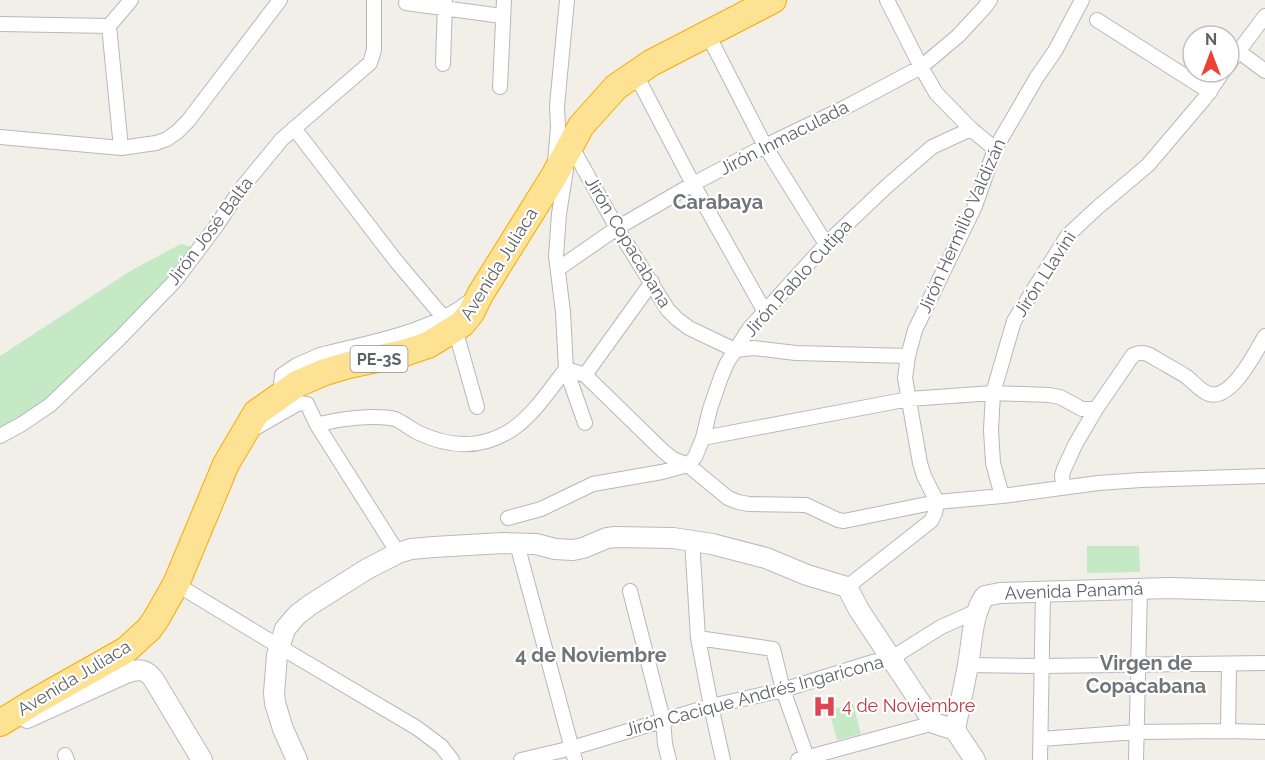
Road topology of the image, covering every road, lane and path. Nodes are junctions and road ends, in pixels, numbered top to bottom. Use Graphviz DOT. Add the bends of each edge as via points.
graph roads {
  1 [pos="132,0"];
  2 [pos="280,0"];
  3 [pos="374,0"];
  4 [pos="504,0"];
  5 [pos="567,0"];
  6 [pos="773,0"];
  7 [pos="887,0"];
  8 [pos="990,0"];
  9 [pos="1082,0"];
  10 [pos="406,3"];
  11 [pos="445,4"];
  12 [pos="502,16"];
  13 [pos="1265,16"];
  14 [pos="1098,20"];
  15 [pos="0,24"];
  16 [pos="109,26"];
  17 [pos="707,33"];
  18 [pos="1241,47"];
  19 [pos="1241,53"];
  20 [pos="443,64"];
  21 [pos="921,67"];
  22 [pos="1265,71"];
  23 [pos="635,73"];
  24 [pos="1216,84"];
  25 [pos="500,87"];
  26 [pos="1210,92"];
  27 [pos="294,128"];
  28 [pos="971,129"];
  29 [pos="0,137"];
  30 [pos="570,144"];
  31 [pos="765,146"];
  32 [pos="121,148"];
  33 [pos="995,149"];
  34 [pos="554,176"];
  35 [pos="693,184"];
  36 [pos="617,228"];
  37 [pos="826,244"];
  38 [pos="558,269"];
  39 [pos="652,282"];
  40 [pos="765,312"];
  41 [pos="450,324"];
  42 [pos="1265,336"];
  43 [pos="735,350"];
  44 [pos="1260,355"];
  45 [pos="908,356"];
  46 [pos="566,369"];
  47 [pos="585,375"];
  48 [pos="993,393"];
  49 [pos="909,399"];
  50 [pos="477,407"];
  51 [pos="1096,409"];
  52 [pos="585,423"];
  53 [pos="317,425"];
  54 [pos="243,435"];
  55 [pos="0,436"];
  56 [pos="703,438"];
  57 [pos="688,465"];
  58 [pos="1265,476"];
  59 [pos="1063,487"];
  60 [pos="1002,496"];
  61 [pos="937,502"];
  62 [pos="508,518"];
  63 [pos="693,540"];
  64 [pos="517,544"];
  65 [pos="398,553"];
  66 [pos="176,584"];
  67 [pos="847,588"];
  68 [pos="1140,589"];
  69 [pos="630,591"];
  70 [pos="1265,591"];
  71 [pos="1043,592"];
  72 [pos="977,611"];
  73 [pos="698,638"];
  74 [pos="280,647"];
  75 [pos="890,659"];
  76 [pos="1265,663"];
  77 [pos="1229,664"];
  78 [pos="968,665"];
  79 [pos="1137,665"];
  80 [pos="1042,666"];
  81 [pos="783,690"];
  82 [pos="711,706"];
  83 [pos="663,720"];
  84 [pos="0,723"];
  85 [pos="934,723"];
  86 [pos="0,730"];
  87 [pos="955,730"];
  88 [pos="1228,731"];
  89 [pos="1137,732"];
  90 [pos="1265,732"];
  91 [pos="1041,740"];
  92 [pos="573,754"];
  93 [pos="804,759"];
  94 [pos="202,760"];
  95 [pos="297,760"];
  96 [pos="452,760"];
  97 [pos="521,760"];
  98 [pos="669,760"];
  99 [pos="723,760"];
  100 [pos="975,760"];
  101 [pos="1040,760"];
  102 [pos="1136,760"];
  1 -- 16 [label="street"];
  2 -- 32 [label="street" via="188,122 168,139"];
  3 -- 27 [label="street, Jirón José Balta" via="374,50 370,63"];
  4 -- 12 [label="street"];
  5 -- 34 [label="street"];
  6 -- 17 [label="highway, Avenida Juliaca / PE-3S"];
  7 -- 21 [label="street"];
  8 -- 21 [label="street, Jirón Inmaculada" via="958,36"];
  9 -- 33 [label="street, Jirón Hermilio Valdizán"];
  10 -- 11 [label="street"];
  11 -- 12 [label="street"];
  11 -- 20 [label="street"];
  12 -- 25 [label="street"];
  13 -- 18 [label="street"];
  14 -- 26 [label="street"];
  15 -- 16 [label="street"];
  16 -- 32 [label="street"];
  17 -- 23 [label="highway, Avenida Juliaca / PE-3S"];
  17 -- 31 [label="street"];
  19 -- 22 [label="street"];
  21 -- 28 [label="street" via="936,93"];
  21 -- 31 [label="street, Jirón Inmaculada"];
  23 -- 30 [label="highway, Avenida Juliaca / PE-3S" via="604,99"];
  23 -- 35 [label="street"];
  24 -- 26 [label="street, Jirón Llavini"];
  26 -- 48 [label="street, Jirón Llavini" via="1148,165 1068,235 1014,321"];
  27 -- 41 [label="street" via="396,261"];
  27 -- 55 [label="street, Jirón José Balta" via="247,181 175,281 50,405"];
  28 -- 33 [label="street"];
  28 -- 37 [label="street, Jirón Pablo Cutipa" via="932,147"];
  29 -- 32 [label="street"];
  30 -- 34 [label="highway, Avenida Juliaca / PE-3S"];
  30 -- 36 [label="street, Jirón Copacabana"];
  30 -- 38 [label="street" via="559,214"];
  31 -- 35 [label="street, Jirón Inmaculada"];
  31 -- 37 [label="street"];
  33 -- 45 [label="street, Jirón Hermilio Valdizán" via="975,206 915,330"];
  34 -- 41 [label="highway, Avenida Juliaca / PE-3S" via="471,313 462,324"];
  35 -- 36 [label="street, Jirón Inmaculada"];
  35 -- 40 [label="street"];
  36 -- 38 [label="street, Jirón Inmaculada"];
  36 -- 39 [label="street, Jirón Copacabana"];
  37 -- 40 [label="street, Jirón Pablo Cutipa"];
  38 -- 46 [label="street"];
  39 -- 43 [label="street, Jirón Copacabana" via="677,319"];
  39 -- 47 [label="street"];
  40 -- 43 [label="street, Jirón Pablo Cutipa"];
  41 -- 50 [label="street"];
  41 -- 54 [label="highway, Avenida Juliaca / PE-3S" via="428,345 325,372 297,384 256,413"];
  42 -- 44 [label="street"];
  43 -- 45 [label="street, Jirón Copacabana"];
  43 -- 56 [label="street, Jirón Pablo Cutipa" via="721,377"];
  44 -- 51 [label="street" via="1233,385 1207,394 1185,376 1138,352 1129,358"];
  45 -- 49 [label="street, Jirón Hermilio Valdizán" via="905,378"];
  46 -- 47 [label="street"];
  46 -- 52 [label="street"];
  46 -- 53 [label="street" via="527,417 487,441 440,442 388,418"];
  47 -- 57 [label="street" via="663,451"];
  48 -- 49 [label="street"];
  48 -- 51 [label="street" via="1049,395 1082,409"];
  48 -- 60 [label="street, Jirón Llavini" via="993,463"];
  49 -- 56 [label="street"];
  49 -- 61 [label="street, Jirón Hermilio Valdizán" via="920,463"];
  51 -- 59 [label="street" via="1068,459 1062,475"];
  53 -- 54 [label="street" via="307,404 299,403"];
  53 -- 65 [label="street"];
  54 -- 66 [label="highway, Avenida Juliaca / PE-3S" via="226,464"];
  56 -- 57 [label="street, Jirón Pablo Cutipa"];
  57 -- 61 [label="street" via="738,502 806,505 838,520"];
  57 -- 62 [label="street" via="593,484 541,509"];
  58 -- 59 [label="street"];
  59 -- 60 [label="street"];
  60 -- 61 [label="street"];
  61 -- 67 [label="street" via="931,521"];
  63 -- 64 [label="street" via="615,537 573,550"];
  63 -- 67 [label="street" via="766,558"];
  63 -- 73 [label="street"];
  64 -- 65 [label="street" via="434,547"];
  64 -- 92 [label="street"];
  65 -- 74 [label="street" via="297,615 285,629"];
  66 -- 74 [label="street"];
  66 -- 84 [label="highway, Avenida Juliaca / PE-3S" via="156,619 126,650"];
  67 -- 75 [label="street"];
  68 -- 70 [label="street, Avenida Panamá"];
  68 -- 71 [label="street, Avenida Panamá"];
  68 -- 79 [label="street"];
  69 -- 83 [label="street"];
  71 -- 72 [label="street, Avenida Panamá" via="985,596"];
  71 -- 80 [label="street"];
  72 -- 75 [label="street, Jirón Cacique Andrés Ingaricona" via="941,627"];
  72 -- 78 [label="street"];
  73 -- 81 [label="street" via="773,649"];
  73 -- 82 [label="street"];
  74 -- 95 [label="street" via="275,704"];
  74 -- 96 [label="street" via="424,732"];
  75 -- 81 [label="street, Jirón Cacique Andrés Ingaricona"];
  75 -- 85 [label="street"];
  76 -- 77 [label="street"];
  77 -- 79 [label="street"];
  77 -- 88 [label="street"];
  78 -- 80 [label="street"];
  78 -- 87 [label="street"];
  79 -- 80 [label="street"];
  79 -- 89 [label="street"];
  80 -- 91 [label="street"];
  81 -- 82 [label="street, Jirón Cacique Andrés Ingaricona"];
  81 -- 93 [label="street"];
  82 -- 83 [label="street, Jirón Cacique Andrés Ingaricona"];
  82 -- 99 [label="street"];
  83 -- 92 [label="street, Jirón Cacique Andrés Ingaricona"];
  83 -- 98 [label="street"];
  85 -- 87 [label="street"];
  85 -- 93 [label="street"];
  86 -- 94 [label="street" via="126,673 143,670 150,673"];
  87 -- 100 [label="street"];
  88 -- 89 [label="street"];
  88 -- 90 [label="street"];
  89 -- 91 [label="street"];
  89 -- 102 [label="street"];
  91 -- 101 [label="street"];
  92 -- 97 [label="street, Jirón Cacique Andrés Ingaricona"];
}
